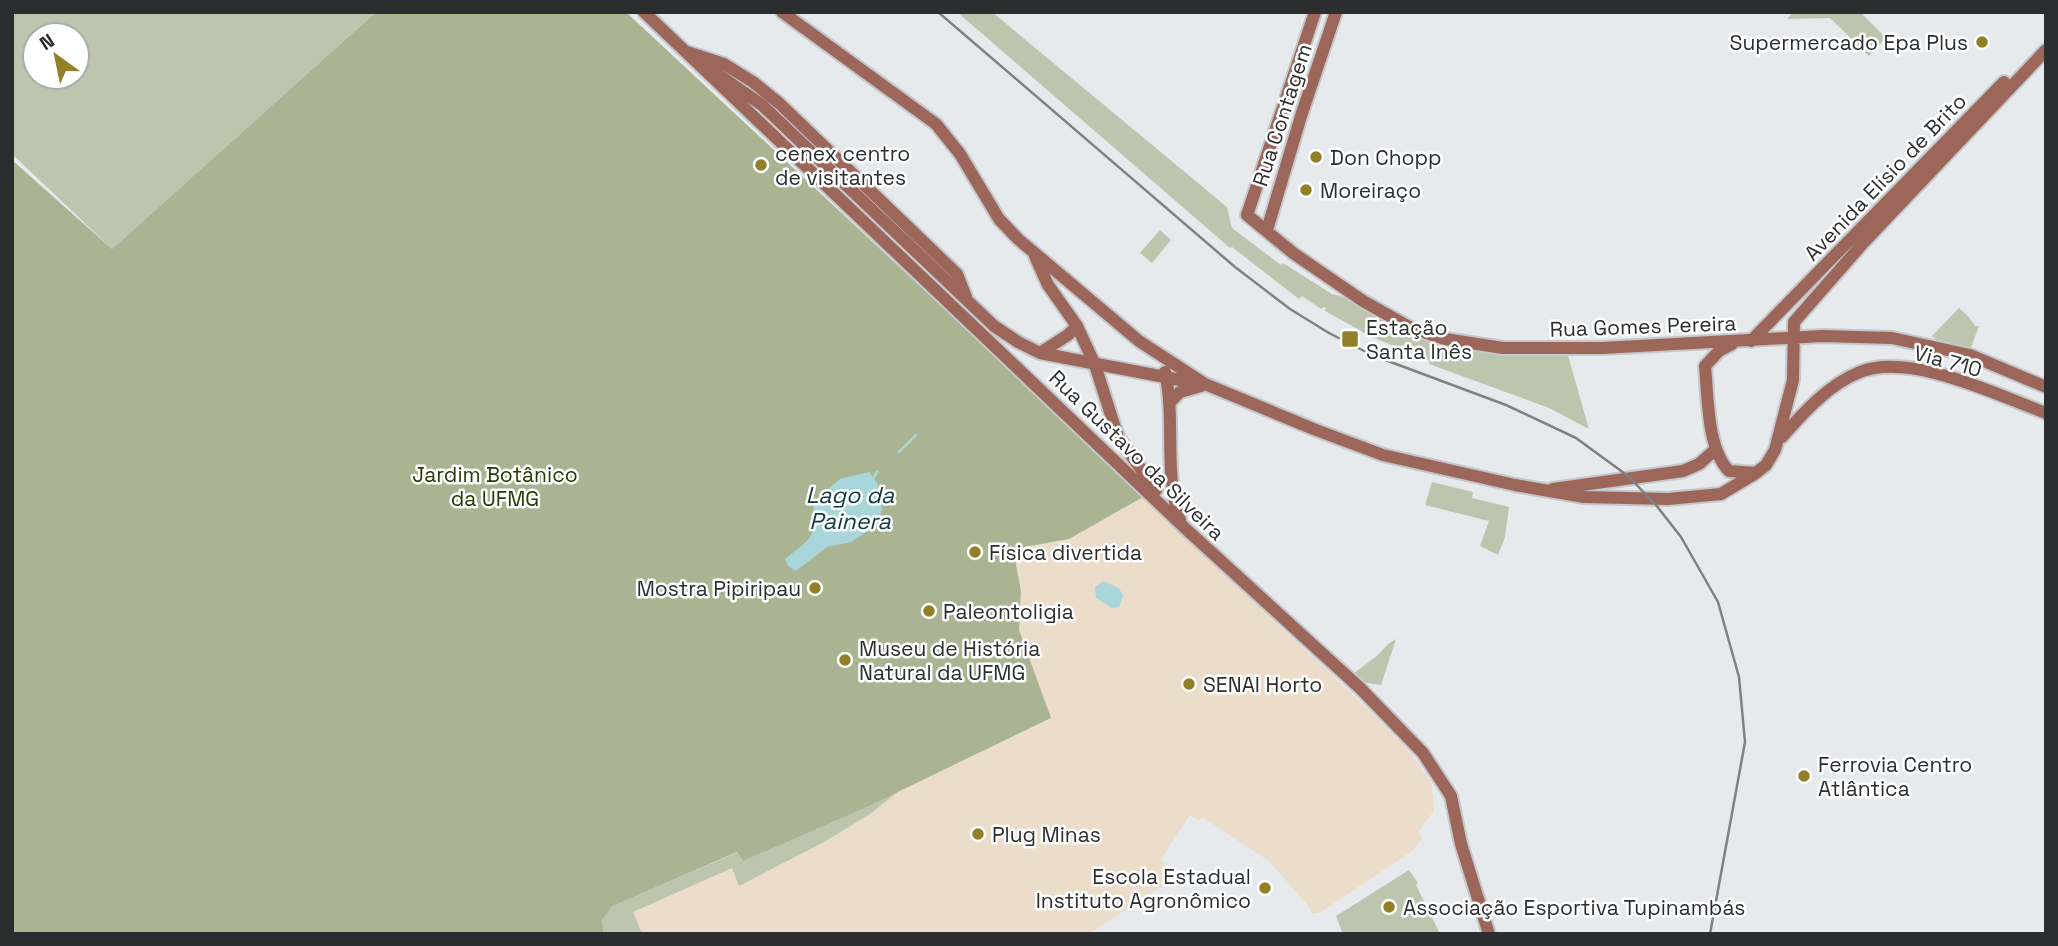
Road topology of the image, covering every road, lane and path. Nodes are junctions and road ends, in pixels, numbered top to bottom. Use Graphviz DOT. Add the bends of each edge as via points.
graph roads {
  1 [pos="644,12"];
  2 [pos="782,12"];
  3 [pos="1315,12"];
  4 [pos="1336,12"];
  5 [pos="2046,39"];
  6 [pos="2046,50"];
  7 [pos="684,51"];
  8 [pos="1247,215"];
  9 [pos="1267,230"];
  10 [pos="1032,250"];
  11 [pos="1077,326"];
  12 [pos="1793,338"];
  13 [pos="1751,341"];
  14 [pos="1735,342"];
  15 [pos="1683,343"];
  16 [pos="1040,353"];
  17 [pos="1162,357"];
  18 [pos="1096,365"];
  19 [pos="1704,366"];
  20 [pos="1166,378"];
  21 [pos="1205,384"];
  22 [pos="2046,387"];
  23 [pos="1169,403"];
  24 [pos="2046,413"];
  25 [pos="1779,440"];
  26 [pos="1715,450"];
  27 [pos="1756,473"];
  28 [pos="1543,491"];
  29 [pos="1181,523"];
  30 [pos="1489,934"];
  1 -- 7 [label="main road, Rua Gustavo da Silveira"];
  2 -- 10 [label="main road" via="945,133 999,219"];
  3 -- 8 [label="main road, Rua Contagem"];
  4 -- 9 [label="main road, Rua Contagem"];
  5 -- 13 [label="main road, Avenida Elísio de Brito"];
  6 -- 12 [label="main road, Avenida Elísio de Brito" via="1794,321"];
  7 -- 16 [label="main road, Rua Gustavo da Silveira" via="762,105 994,326"];
  7 -- 29 [label="main road, Rua Gustavo da Silveira"];
  8 -- 9 [label="main road, Rua Gomes Pereira"];
  9 -- 15 [label="main road, Rua Gomes Pereira" via="1363,301 1428,335 1503,348"];
  10 -- 11 [label="main road" via="1048,285"];
  10 -- 17 [label="main road"];
  11 -- 16 [label="main road"];
  11 -- 18 [label="main road"];
  12 -- 13 [label="main road, Rua Gomes Pereira"];
  12 -- 22 [label="main road, Rua Gomes Pereira" via="1912,341 1970,355"];
  12 -- 25 [label="main road" via="1793,380"];
  13 -- 14 [label="main road, Rua Gomes Pereira"];
  14 -- 15 [label="main road, Rua Gomes Pereira"];
  14 -- 19 [label="main road"];
  15 -- 19 [label="main road" via="1696,352"];
  16 -- 18 [label="main road, Rua Gustavo da Silveira"];
  17 -- 20 [label="main road"];
  17 -- 21 [label="main road"];
  18 -- 20 [label="main road, Rua Gustavo da Silveira"];
  18 -- 29 [label="main road" via="1118,436"];
  19 -- 26 [label="main road"];
  20 -- 21 [label="main road, Rua Gustavo da Silveira"];
  20 -- 23 [label="main road"];
  21 -- 23 [label="main road" via="1180,392"];
  21 -- 28 [label="main road" via="1383,455"];
  23 -- 29 [label="main road" via="1170,481"];
  24 -- 25 [label="main road, Via 710" via="1935,372 1877,368 1858,373 1827,393"];
  25 -- 27 [label="main road" via="1771,458"];
  26 -- 27 [label="main road" via="1729,471"];
  26 -- 28 [label="main road" via="1683,471"];
  27 -- 28 [label="main road" via="1720,494 1668,499 1584,498"];
  29 -- 30 [label="main road, Rua Gustavo da Silveira" via="1360,688 1423,753 1451,796"];
}
